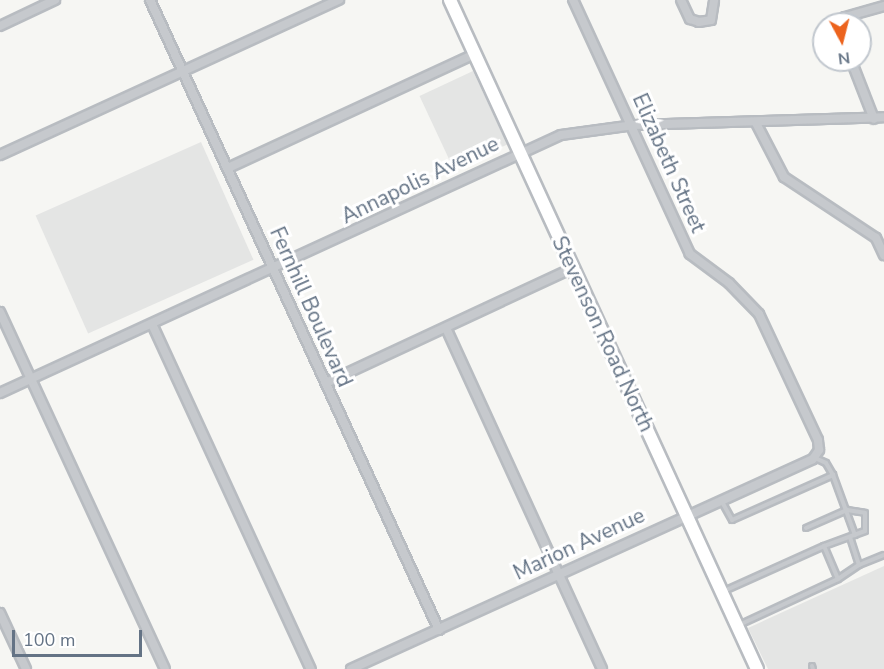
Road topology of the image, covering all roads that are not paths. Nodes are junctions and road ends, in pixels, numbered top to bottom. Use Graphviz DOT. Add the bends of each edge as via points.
graph roads {
  1 [pos="55,0"];
  2 [pos="150,0"];
  3 [pos="339,0"];
  4 [pos="450,0"];
  5 [pos="573,0"];
  6 [pos="681,0"];
  7 [pos="714,0"];
  8 [pos="884,6"];
  9 [pos="863,12"];
  10 [pos="0,26"];
  11 [pos="475,54"];
  12 [pos="184,72"];
  13 [pos="856,72"];
  14 [pos="884,117"];
  15 [pos="874,118"];
  16 [pos="756,123"];
  17 [pos="634,125"];
  18 [pos="520,152"];
  19 [pos="0,155"];
  20 [pos="228,168"];
  21 [pos="880,237"];
  22 [pos="884,255"];
  23 [pos="573,268"];
  24 [pos="275,269"];
  25 [pos="0,312"];
  26 [pos="152,324"];
  27 [pos="446,328"];
  28 [pos="31,379"];
  29 [pos="326,383"];
  30 [pos="0,393"];
  31 [pos="817,454"];
  32 [pos="833,475"];
  33 [pos="721,500"];
  34 [pos="847,510"];
  35 [pos="686,515"];
  36 [pos="806,528"];
  37 [pos="852,536"];
  38 [pos="824,546"];
  39 [pos="884,555"];
  40 [pos="859,565"];
  41 [pos="555,573"];
  42 [pos="838,579"];
  43 [pos="721,593"];
  44 [pos="0,613"];
  45 [pos="736,627"];
  46 [pos="439,630"];
  47 [pos="26,669"];
  48 [pos="165,669"];
  49 [pos="310,669"];
  50 [pos="351,669"];
  51 [pos="602,669"];
  52 [pos="756,669"];
  1 -- 10 [label="street"];
  2 -- 12 [label="street, Fernhill Boulevard"];
  3 -- 12 [label="street"];
  4 -- 11 [label="main road, Stevenson Road North"];
  5 -- 17 [label="street, Elizabeth Street"];
  6 -- 7 [label="street" via="690,19 699,22 711,20"];
  8 -- 9 [label="street"];
  11 -- 18 [label="main road, Stevenson Road North"];
  11 -- 20 [label="street"];
  12 -- 19 [label="street"];
  12 -- 20 [label="street, Fernhill Boulevard"];
  13 -- 15 [label="street"];
  14 -- 15 [label="street, Annapolis Avenue"];
  15 -- 16 [label="street, Annapolis Avenue"];
  16 -- 17 [label="street, Annapolis Avenue"];
  16 -- 21 [label="street" via="783,177"];
  17 -- 18 [label="street, Annapolis Avenue" via="561,135"];
  17 -- 31 [label="street, Elizabeth Street" via="690,254 729,283 759,314 818,440"];
  18 -- 23 [label="main road, Stevenson Road North"];
  18 -- 24 [label="street, Annapolis Avenue"];
  20 -- 24 [label="street, Fernhill Boulevard"];
  21 -- 22 [label="street"];
  23 -- 27 [label="street"];
  23 -- 35 [label="main road, Stevenson Road North"];
  24 -- 26 [label="street, Annapolis Avenue"];
  24 -- 29 [label="street, Fernhill Boulevard"];
  25 -- 28 [label="street"];
  26 -- 28 [label="street, Annapolis Avenue"];
  26 -- 49 [label="street"];
  27 -- 29 [label="street"];
  27 -- 41 [label="street"];
  28 -- 30 [label="street, Annapolis Avenue"];
  28 -- 48 [label="street"];
  29 -- 46 [label="street, Fernhill Boulevard"];
  31 -- 32 [label="lane"];
  31 -- 33 [label="street, Marion Avenue"];
  32 -- 33 [label="lane" via="732,520"];
  32 -- 34 [label="lane"];
  33 -- 35 [label="street, Marion Avenue"];
  34 -- 36 [label="lane"];
  34 -- 37 [label="lane"];
  34 -- 37 [label="lane" via="865,513 866,529"];
  35 -- 41 [label="street, Marion Avenue"];
  35 -- 43 [label="main road, Stevenson Road North"];
  37 -- 38 [label="lane"];
  37 -- 40 [label="lane"];
  38 -- 42 [label="lane"];
  38 -- 43 [label="lane"];
  39 -- 40 [label="lane"];
  40 -- 42 [label="lane"];
  41 -- 46 [label="street, Marion Avenue"];
  41 -- 51 [label="street"];
  42 -- 45 [label="lane"];
  43 -- 45 [label="main road, Stevenson Road North"];
  44 -- 47 [label="street"];
  45 -- 52 [label="main road, Stevenson Road North"];
  46 -- 50 [label="street, Marion Avenue"];
}
